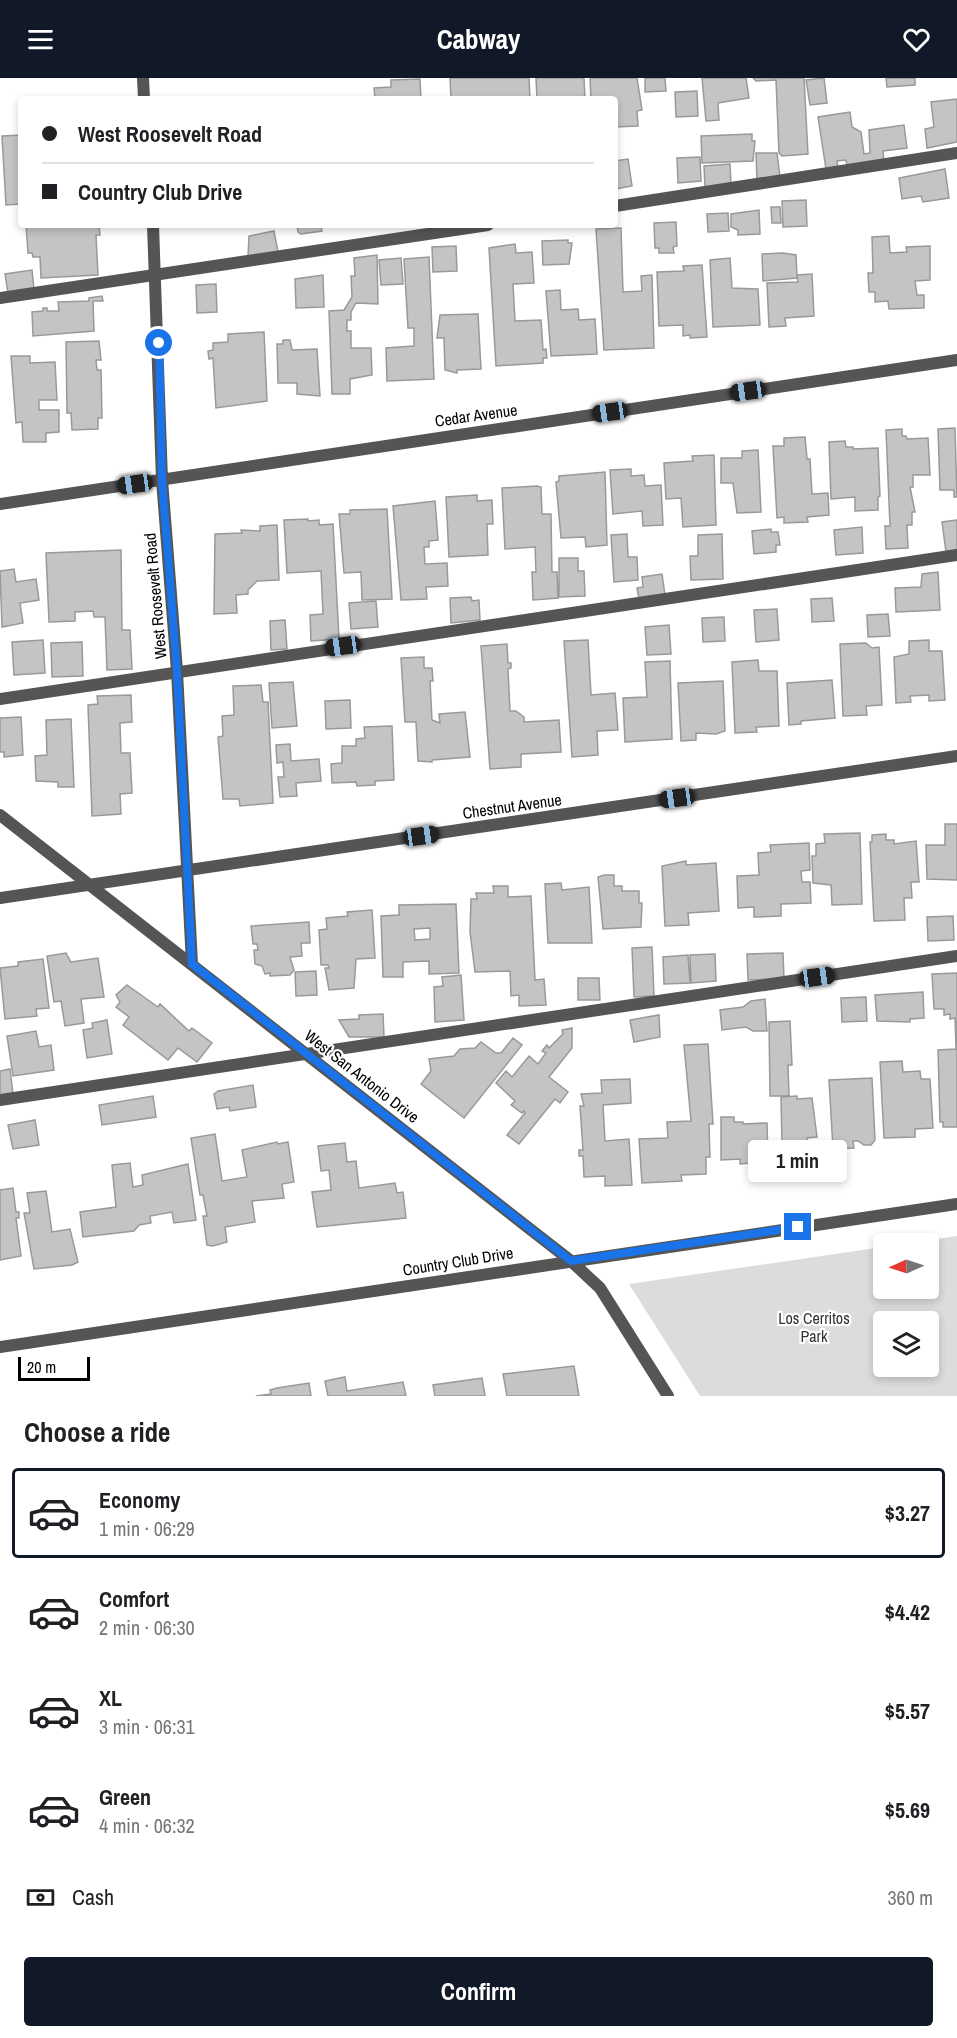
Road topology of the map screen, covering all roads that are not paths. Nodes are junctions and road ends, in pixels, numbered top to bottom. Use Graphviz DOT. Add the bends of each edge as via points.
graph roads {
  1 [pos="143,78"];
  2 [pos="144,96"];
  3 [pos="957,153"];
  4 [pos="618,206"];
  5 [pos="153,228"];
  6 [pos="468,228"];
  7 [pos="157,275"];
  8 [pos="0,298"];
  9 [pos="957,360"];
  10 [pos="162,480"];
  11 [pos="0,504"];
  12 [pos="957,555"];
  13 [pos="177,671"];
  14 [pos="0,699"];
  15 [pos="957,756"];
  16 [pos="0,815"];
  17 [pos="187,871"];
  18 [pos="91,886"];
  19 [pos="0,898"];
  20 [pos="957,956"];
  21 [pos="192,964"];
  22 [pos="305,1052"];
  23 [pos="0,1100"];
  24 [pos="957,1204"];
  25 [pos="571,1261"];
  26 [pos="0,1347"];
  27 [pos="668,1396"];
  1 -- 2 [label="street"];
  3 -- 4 [label="street"];
  5 -- 7 [label="street, West Roosevelt Road"];
  6 -- 7 [label="street"];
  7 -- 8 [label="street"];
  7 -- 10 [label="street, West Roosevelt Road"];
  9 -- 10 [label="street, Cedar Avenue"];
  10 -- 11 [label="street, Cedar Avenue"];
  10 -- 13 [label="street, West Roosevelt Road"];
  12 -- 13 [label="street"];
  13 -- 14 [label="street"];
  13 -- 17 [label="street, West Roosevelt Road"];
  15 -- 17 [label="street, Chestnut Avenue"];
  16 -- 18 [label="street, West San Antonio Drive"];
  17 -- 18 [label="street, Chestnut Avenue"];
  17 -- 21 [label="street, West Roosevelt Road"];
  18 -- 19 [label="street, Chestnut Avenue"];
  18 -- 21 [label="street, West San Antonio Drive"];
  20 -- 22 [label="street"];
  21 -- 22 [label="street, West San Antonio Drive"];
  22 -- 23 [label="street"];
  22 -- 25 [label="street, West San Antonio Drive"];
  24 -- 25 [label="street, Country Club Drive"];
  25 -- 26 [label="street, Country Club Drive"];
  25 -- 27 [label="street, West San Antonio Drive" via="600,1288"];
}
